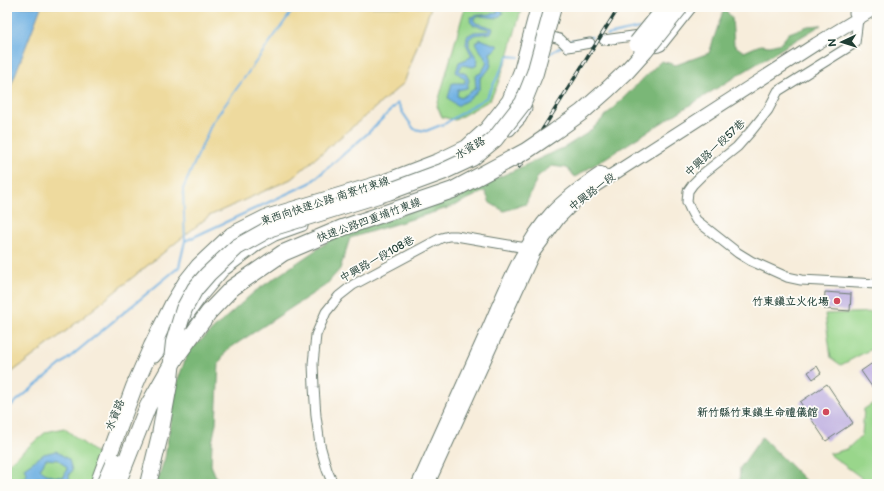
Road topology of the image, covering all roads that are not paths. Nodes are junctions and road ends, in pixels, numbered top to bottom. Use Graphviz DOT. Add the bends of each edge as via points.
graph roads {
  1 [pos="539,7"];
  2 [pos="545,7"];
  3 [pos="553,7"];
  4 [pos="560,7"];
  5 [pos="658,7"];
  6 [pos="666,7"];
  7 [pos="680,7"];
  8 [pos="692,7"];
  9 [pos="877,7"];
  10 [pos="859,13"];
  11 [pos="538,32"];
  12 [pos="640,35"];
  13 [pos="556,38"];
  14 [pos="604,40"];
  15 [pos="590,43"];
  16 [pos="310,223"];
  17 [pos="526,248"];
  18 [pos="227,269"];
  19 [pos="877,284"];
  20 [pos="155,358"];
  21 [pos="98,484"];
  22 [pos="104,484"];
  23 [pos="117,484"];
  24 [pos="148,484"];
  25 [pos="333,484"];
  26 [pos="418,484"];
  27 [pos="428,484"];
  1 -- 21 [label="highway, 東西向快速公路 南寮竹東線" via="522,71 510,100 487,130 467,148 386,182 266,218 232,235 199,266 173,304 152,346"];
  2 -- 11 [label="street, 水資路"];
  3 -- 24 [label="highway, 東西向快速公路 南寮竹東線, bridge" via="523,103 495,139 472,158 388,192 271,228 237,247 195,289 184,309 174,342 160,436"];
  4 -- 13 [label="street, 水資路"];
  5 -- 12 [label="street"];
  6 -- 22 [label="highway, 快速公路四重埔竹東線, bridge" via="601,82 577,103 524,139 451,180 334,221 278,244 223,282 200,307 168,352 138,405"];
  7 -- 23 [label="highway, 快速公路四重埔竹東線, bridge" via="645,51 608,89 577,116 526,151 453,190 342,228 283,253 232,288 208,312 176,357 148,406"];
  8 -- 12 [label="street" via="661,46 650,46"];
  9 -- 10 [label="main road, 中興路一段"];
  10 -- 17 [label="main road, 中興路一段" via="808,40 587,182 551,214"];
  10 -- 19 [label="street, 中興路一段57巷" via="855,43 778,91 768,110 737,147 693,184 688,191 688,202 696,220 738,253 767,268 801,280"];
  10 -- 27 [label="main road, 中興路一段" via="816,44 596,186 559,218 534,252"];
  11 -- 13 [label="street"];
  11 -- 16 [label="street, 水資路" via="528,72 516,102 490,135 473,148 443,164"];
  12 -- 14 [label="street"];
  13 -- 15 [label="street" via="568,47"];
  13 -- 16 [label="street, 水資路" via="534,95 521,119 499,144 480,158 447,174"];
  16 -- 18 [label="street, 水資路" via="264,242"];
  17 -- 25 [label="street, 中興路一段108巷" via="456,236 441,238 353,284 339,296 326,312 316,335 313,364 320,445 326,470"];
  17 -- 26 [label="main road, 中興路一段"];
  18 -- 20 [label="street, 水資路"];
  18 -- 20 [label="street, 水資路" via="191,286 178,307"];
  20 -- 22 [label="street, 水資路" via="128,413"];
}
